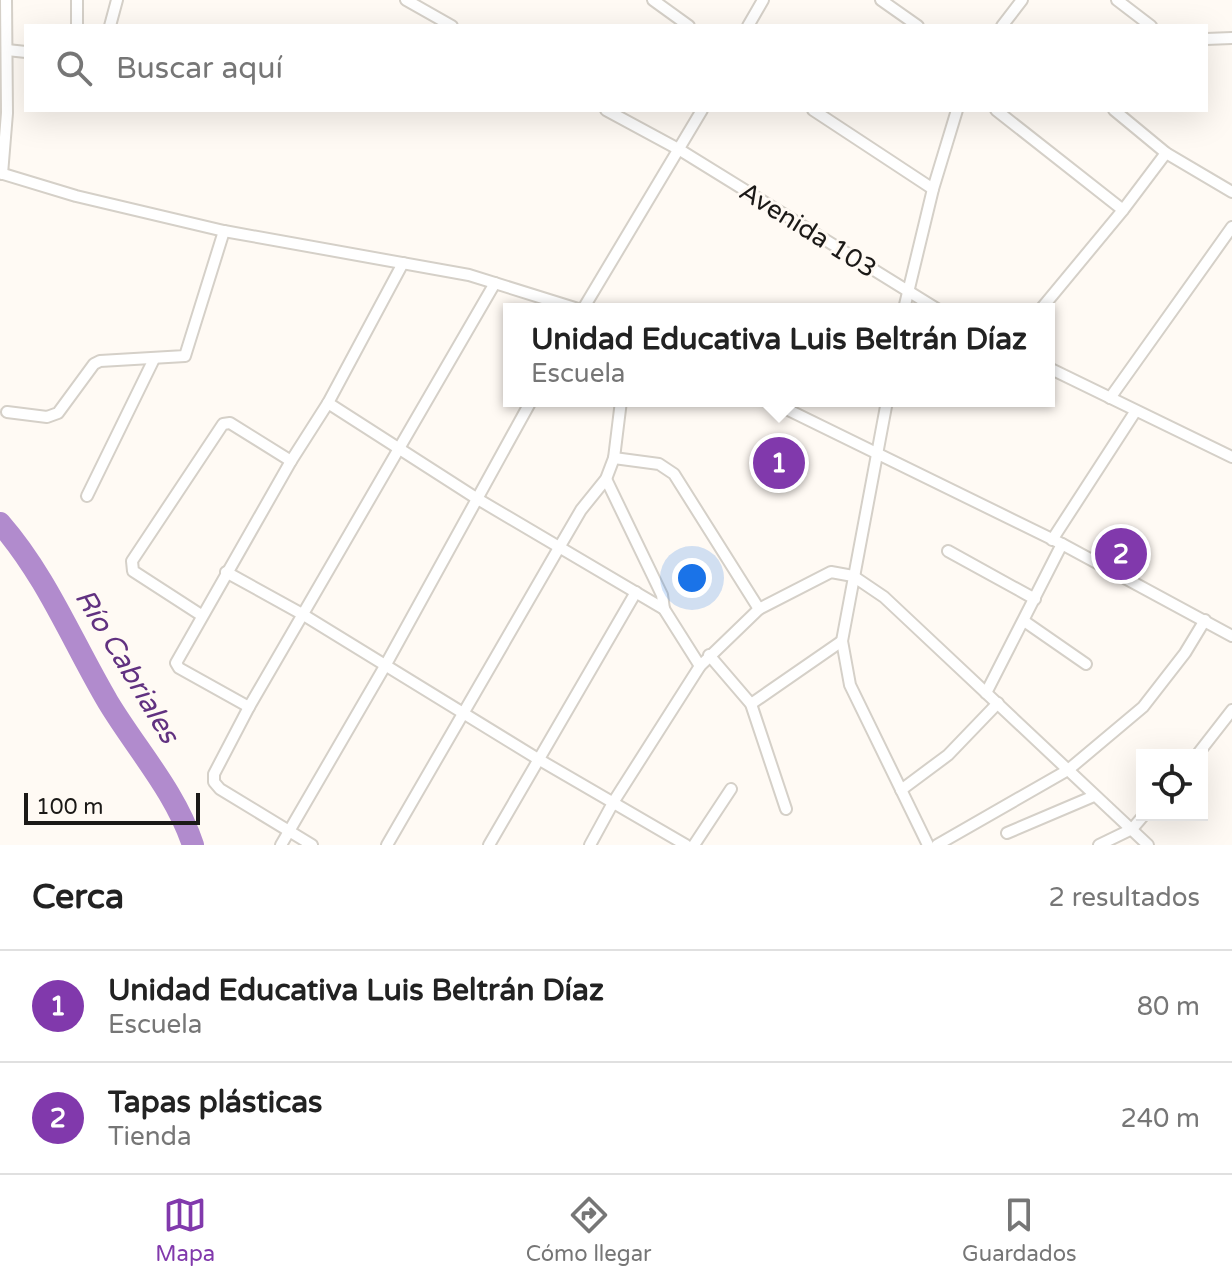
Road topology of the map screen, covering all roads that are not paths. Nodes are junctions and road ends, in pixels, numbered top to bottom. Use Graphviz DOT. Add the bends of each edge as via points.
graph roads {
  1 [pos="6,0"];
  2 [pos="77,0"];
  3 [pos="117,0"];
  4 [pos="406,0"];
  5 [pos="653,0"];
  6 [pos="763,0"];
  7 [pos="881,0"];
  8 [pos="1022,0"];
  9 [pos="1121,1"];
  10 [pos="77,24"];
  11 [pos="111,24"];
  12 [pos="448,24"];
  13 [pos="686,24"];
  14 [pos="749,24"];
  15 [pos="915,24"];
  16 [pos="1008,24"];
  17 [pos="1149,24"];
  18 [pos="1232,38"];
  19 [pos="1208,39"];
  20 [pos="7,50"];
  21 [pos="24,52"];
  22 [pos="610,112"];
  23 [pos="701,112"];
  24 [pos="816,112"];
  25 [pos="956,112"];
  26 [pos="999,112"];
  27 [pos="1116,112"];
  28 [pos="680,150"];
  29 [pos="1166,153"];
  30 [pos="1,174"];
  31 [pos="933,189"];
  32 [pos="1232,192"];
  33 [pos="1123,210"];
  34 [pos="1232,227"];
  35 [pos="224,231"];
  36 [pos="403,263"];
  37 [pos="495,283"];
  38 [pos="908,293"];
  39 [pos="561,303"];
  40 [pos="585,303"];
  41 [pos="906,303"];
  42 [pos="926,303"];
  43 [pos="1046,303"];
  44 [pos="154,359"];
  45 [pos="1055,371"];
  46 [pos="1110,398"];
  47 [pos="328,403"];
  48 [pos="528,407"];
  49 [pos="620,407"];
  50 [pos="782,407"];
  51 [pos="886,407"];
  52 [pos="7,412"];
  53 [pos="1135,412"];
  54 [pos="399,451"];
  55 [pos="878,453"];
  56 [pos="1232,457"];
  57 [pos="614,458"];
  58 [pos="291,461"];
  59 [pos="606,479"];
  60 [pos="87,496"];
  61 [pos="476,498"];
  62 [pos="1057,542"];
  63 [pos="560,546"];
  64 [pos="948,551"];
  65 [pos="226,572"];
  66 [pos="853,576"];
  67 [pos="636,592"];
  68 [pos="1035,599"];
  69 [pos="664,609"];
  70 [pos="759,609"];
  71 [pos="302,614"];
  72 [pos="201,615"];
  73 [pos="1205,620"];
  74 [pos="1024,621"];
  75 [pos="1232,636"];
  76 [pos="842,641"];
  77 [pos="709,655"];
  78 [pos="1086,664"];
  79 [pos="385,666"];
  80 [pos="700,666"];
  81 [pos="986,693"];
  82 [pos="998,703"];
  83 [pos="751,704"];
  84 [pos="249,707"];
  85 [pos="1232,710"];
  86 [pos="463,713"];
  87 [pos="1202,749"];
  88 [pos="538,759"];
  89 [pos="1068,770"];
  90 [pos="731,789"];
  91 [pos="901,790"];
  92 [pos="1094,796"];
  93 [pos="614,801"];
  94 [pos="786,809"];
  95 [pos="1139,821"];
  96 [pos="1132,829"];
  97 [pos="289,832"];
  98 [pos="1007,833"];
  99 [pos="1144,844"];
  100 [pos="281,845"];
  101 [pos="312,845"];
  102 [pos="387,845"];
  103 [pos="489,845"];
  104 [pos="590,845"];
  105 [pos="686,845"];
  106 [pos="694,845"];
  107 [pos="928,845"];
  108 [pos="937,845"];
  109 [pos="1099,845"];
  1 -- 20 [label="street"];
  2 -- 10 [label="street"];
  3 -- 11 [label="street"];
  4 -- 12 [label="street"];
  5 -- 13 [label="street"];
  6 -- 14 [label="street"];
  7 -- 15 [label="street"];
  8 -- 16 [label="street"];
  9 -- 17 [label="street"];
  18 -- 19 [label="street"];
  20 -- 21 [label="street"];
  20 -- 30 [label="street"];
  22 -- 28 [label="street, Avenida 103"];
  23 -- 28 [label="street"];
  24 -- 31 [label="street"];
  25 -- 31 [label="street"];
  26 -- 33 [label="street"];
  27 -- 29 [label="street"];
  28 -- 38 [label="street, Avenida 103"];
  28 -- 40 [label="street"];
  29 -- 32 [label="street"];
  29 -- 33 [label="street"];
  30 -- 35 [label="street"];
  31 -- 38 [label="street"];
  33 -- 43 [label="street"];
  34 -- 46 [label="street"];
  35 -- 36 [label="street"];
  35 -- 44 [label="street" via="185,356"];
  36 -- 37 [label="street"];
  36 -- 47 [label="street"];
  37 -- 39 [label="street"];
  37 -- 54 [label="street"];
  38 -- 41 [label="street"];
  38 -- 42 [label="street, Avenida 103"];
  44 -- 52 [label="street" via="94,364 58,413 47,417"];
  44 -- 60 [label="street"];
  45 -- 46 [label="street"];
  46 -- 53 [label="street"];
  47 -- 54 [label="street"];
  47 -- 58 [label="street"];
  48 -- 61 [label="street"];
  49 -- 57 [label="street"];
  50 -- 55 [label="street"];
  51 -- 55 [label="street"];
  53 -- 56 [label="street"];
  53 -- 62 [label="street"];
  54 -- 61 [label="street"];
  54 -- 71 [label="street"];
  55 -- 62 [label="street"];
  55 -- 66 [label="street"];
  57 -- 59 [label="street"];
  57 -- 70 [label="street" via="659,464 674,474"];
  58 -- 65 [label="street"];
  58 -- 72 [label="street" via="230,423 223,424 132,561 133,571"];
  59 -- 63 [label="street"];
  59 -- 69 [label="street"];
  61 -- 63 [label="street"];
  61 -- 79 [label="street"];
  62 -- 68 [label="street"];
  62 -- 73 [label="street"];
  63 -- 67 [label="street"];
  63 -- 86 [label="street"];
  64 -- 68 [label="street"];
  65 -- 71 [label="street"];
  65 -- 72 [label="street"];
  66 -- 70 [label="street" via="831,572"];
  66 -- 76 [label="street"];
  66 -- 81 [label="street" via="884,597"];
  67 -- 69 [label="street"];
  67 -- 88 [label="street"];
  68 -- 74 [label="street"];
  69 -- 80 [label="street"];
  70 -- 77 [label="street"];
  71 -- 79 [label="street"];
  71 -- 84 [label="street"];
  72 -- 84 [label="street" via="177,665"];
  73 -- 75 [label="street"];
  73 -- 89 [label="street" via="1143,707"];
  74 -- 78 [label="street"];
  74 -- 81 [label="street"];
  76 -- 83 [label="street"];
  76 -- 91 [label="street" via="850,685"];
  77 -- 80 [label="street"];
  77 -- 83 [label="street"];
  79 -- 86 [label="street"];
  79 -- 97 [label="street"];
  80 -- 93 [label="street"];
  81 -- 82 [label="street"];
  82 -- 89 [label="street"];
  82 -- 91 [label="street" via="948,755"];
  83 -- 94 [label="street"];
  84 -- 97 [label="street" via="214,782"];
  85 -- 87 [label="street"];
  86 -- 88 [label="street"];
  86 -- 102 [label="street"];
  88 -- 93 [label="street"];
  88 -- 103 [label="street"];
  89 -- 92 [label="street"];
  89 -- 108 [label="street"];
  90 -- 106 [label="street"];
  91 -- 107 [label="street"];
  92 -- 96 [label="street"];
  92 -- 98 [label="street"];
  93 -- 104 [label="street"];
  93 -- 105 [label="street"];
  95 -- 96 [label="street"];
  96 -- 99 [label="street"];
  96 -- 109 [label="street"];
  97 -- 100 [label="street"];
  97 -- 101 [label="street"];
}
